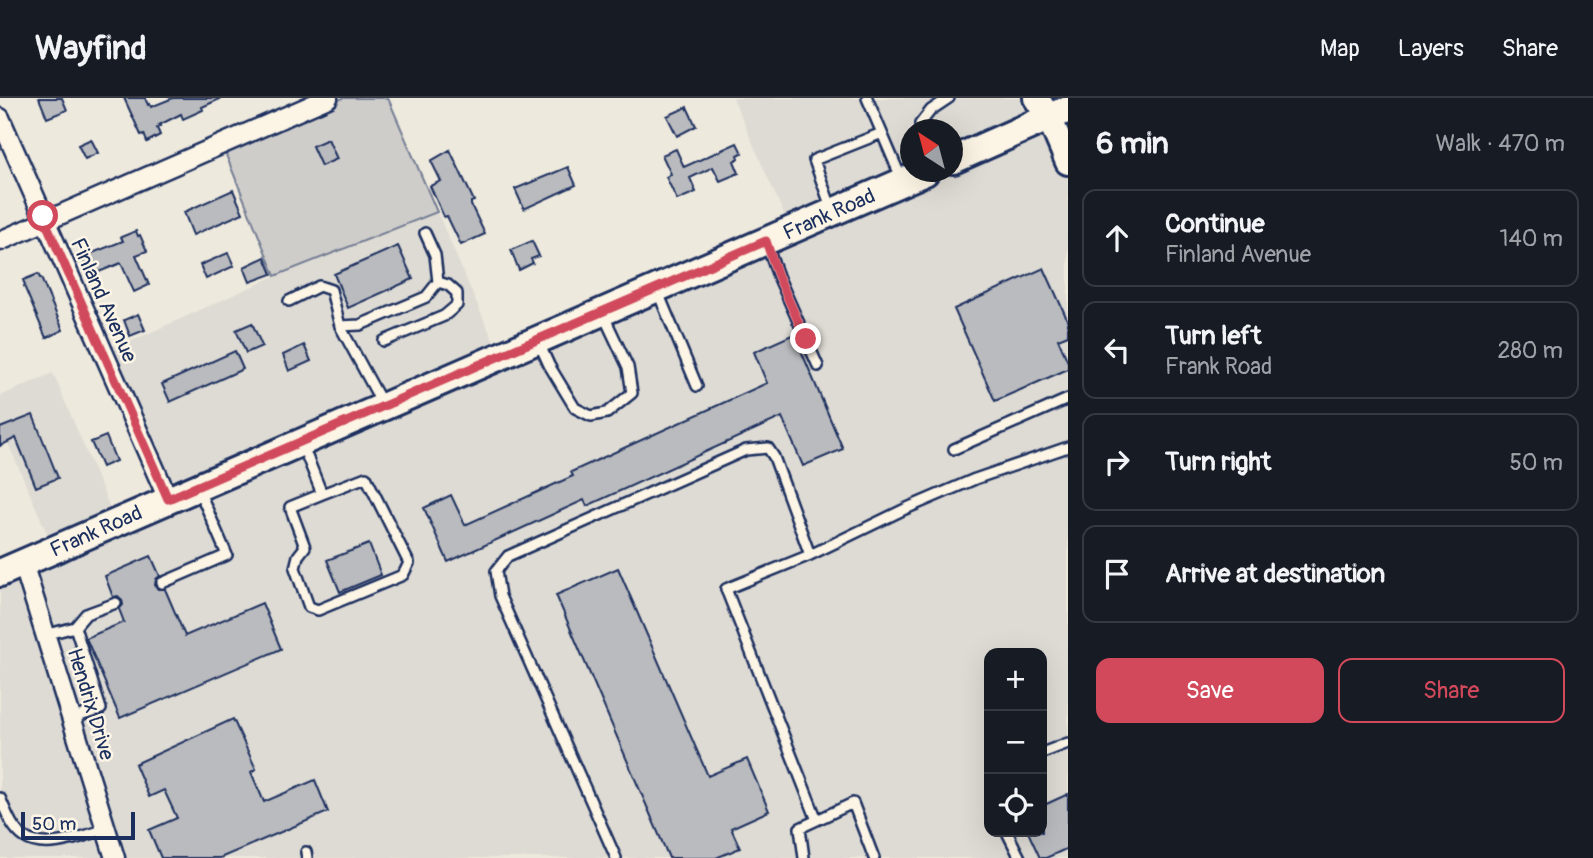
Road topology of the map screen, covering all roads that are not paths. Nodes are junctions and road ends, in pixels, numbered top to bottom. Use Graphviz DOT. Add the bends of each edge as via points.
graph roads {
  1 [pos="328,98"];
  2 [pos="867,98"];
  3 [pos="949,98"];
  4 [pos="1051,108"];
  5 [pos="0,118"];
  6 [pos="924,119"];
  7 [pos="882,133"];
  8 [pos="963,155"];
  9 [pos="900,157"];
  10 [pos="1068,162"];
  11 [pos="900,182"];
  12 [pos="833,212"];
  13 [pos="45,222"];
  14 [pos="425,233"];
  15 [pos="0,241"];
  16 [pos="766,241"];
  17 [pos="438,282"];
  18 [pos="656,289"];
  19 [pos="289,301"];
  20 [pos="603,312"];
  21 [pos="340,326"];
  22 [pos="537,340"];
  23 [pos="384,341"];
  24 [pos="818,366"];
  25 [pos="697,386"];
  26 [pos="1068,399"];
  27 [pos="384,407"];
  28 [pos="301,442"];
  29 [pos="1068,447"];
  30 [pos="954,449"];
  31 [pos="198,487"];
  32 [pos="322,494"];
  33 [pos="168,499"];
  34 [pos="810,555"];
  35 [pos="11,568"];
  36 [pos="162,583"];
  37 [pos="116,603"];
  38 [pos="75,627"];
  39 [pos="45,635"];
  40 [pos="71,719"];
  41 [pos="1068,743"];
  42 [pos="1047,751"];
  43 [pos="0,798"];
  44 [pos="817,820"];
  45 [pos="106,829"];
  46 [pos="1010,837"];
  47 [pos="115,858"];
  48 [pos="616,858"];
  49 [pos="804,858"];
  50 [pos="874,858"];
  51 [pos="1020,858"];
  1 -- 13 [label="street"];
  2 -- 7 [label="lane"];
  3 -- 6 [label="lane"];
  4 -- 8 [label="main road"];
  4 -- 10 [label="main road"];
  5 -- 13 [label="street, Finland Avenue"];
  7 -- 9 [label="lane"];
  7 -- 12 [label="lane" via="814,160"];
  11 -- 12 [label="main road, Frank Road"];
  12 -- 16 [label="main road, Frank Road"];
  13 -- 15 [label="street"];
  13 -- 33 [label="street, Finland Avenue"];
  14 -- 17 [label="lane" via="435,255"];
  16 -- 18 [label="main road, Frank Road"];
  16 -- 24 [label="lane"];
  17 -- 21 [label="lane" via="425,296 360,326"];
  17 -- 23 [label="lane" via="457,293 457,305 444,316"];
  18 -- 20 [label="main road, Frank Road"];
  18 -- 25 [label="lane"];
  19 -- 21 [label="lane" via="319,286 331,290"];
  20 -- 22 [label="main road, Frank Road"];
  20 -- 22 [label="lane" via="628,367 632,393 607,413 591,416 575,408"];
  21 -- 27 [label="lane"];
  22 -- 27 [label="main road, Frank Road"];
  26 -- 30 [label="lane"];
  27 -- 28 [label="main road, Frank Road"];
  28 -- 31 [label="main road, Frank Road"];
  28 -- 32 [label="lane"];
  29 -- 34 [label="lane" via="975,479"];
  31 -- 33 [label="main road, Frank Road"];
  31 -- 36 [label="lane" via="227,555"];
  32 -- 32 [label="lane" via="290,507 305,547 295,568 309,607 318,610 402,575 409,563 366,477"];
  33 -- 35 [label="main road, Frank Road"];
  34 -- 44 [label="lane" via="726,589"];
  34 -- 48 [label="lane" via="768,448 746,450 508,556 496,571 500,596"];
  35 -- 39 [label="street, Hendrix Drive"];
  37 -- 38 [label="lane" via="86,614"];
  38 -- 39 [label="lane"];
  38 -- 40 [label="lane" via="101,709"];
  39 -- 40 [label="street, Hendrix Drive"];
  40 -- 45 [label="street, Hendrix Drive"];
  41 -- 42 [label="lane"];
  43 -- 45 [label="lane" via="23,837 41,844"];
  44 -- 49 [label="lane" via="800,828"];
  44 -- 50 [label="lane" via="853,803"];
  45 -- 47 [label="street, Hendrix Drive"];
  46 -- 51 [label="lane"];
}
